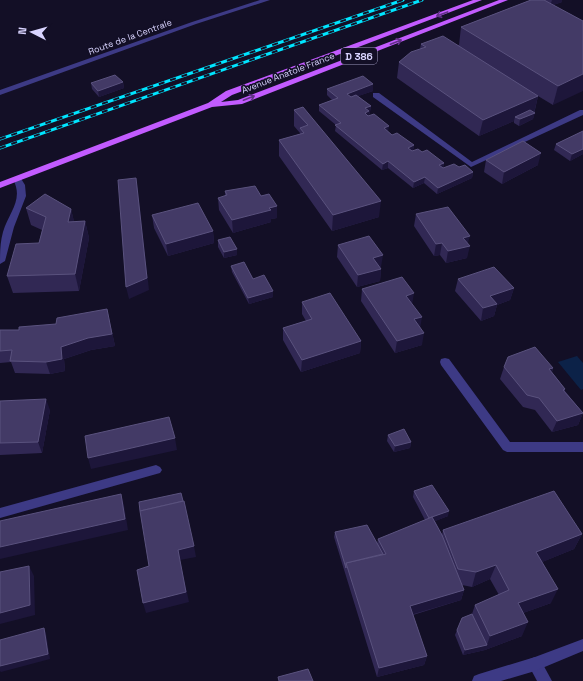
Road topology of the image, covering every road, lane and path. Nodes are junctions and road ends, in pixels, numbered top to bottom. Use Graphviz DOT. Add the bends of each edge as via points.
graph roads {
  1 [pos="267,0"];
  2 [pos="478,0"];
  3 [pos="505,0"];
  4 [pos="458,8"];
  5 [pos="468,14"];
  6 [pos="0,93"];
  7 [pos="376,95"];
  8 [pos="210,105"];
  9 [pos="583,112"];
  10 [pos="16,179"];
  11 [pos="0,185"];
  12 [pos="11,222"];
  13 [pos="0,227"];
  14 [pos="0,261"];
  15 [pos="445,362"];
  16 [pos="583,447"];
  17 [pos="156,470"];
  18 [pos="0,513"];
  19 [pos="583,644"];
  20 [pos="535,664"];
  21 [pos="480,681"];
  22 [pos="545,681"];
  1 -- 6 [label="street, Route de la Centrale" via="194,23"];
  2 -- 4 [label="main road, Avenue Anatole France / D 386"];
  3 -- 5 [label="main road, Avenue Anatole France / D 386"];
  4 -- 5 [label="main road"];
  4 -- 8 [label="main road, Avenue Anatole France / D 386, one-way" via="229,93"];
  8 -- 5 [label="main road, Avenue Anatole France / D 386, one-way" via="239,102"];
  7 -- 9 [label="street" via="472,165"];
  8 -- 10 [label="main road, Avenue Anatole France / D 386"];
  10 -- 11 [label="main road, Avenue Anatole France / D 386"];
  10 -- 12 [label="street" via="22,187 22,201"];
  12 -- 13 [label="street"];
  12 -- 14 [label="street"];
  15 -- 16 [label="street" via="507,447"];
  17 -- 18 [label="street"];
  19 -- 20 [label="street"];
  20 -- 21 [label="street"];
  20 -- 22 [label="street"];
}
